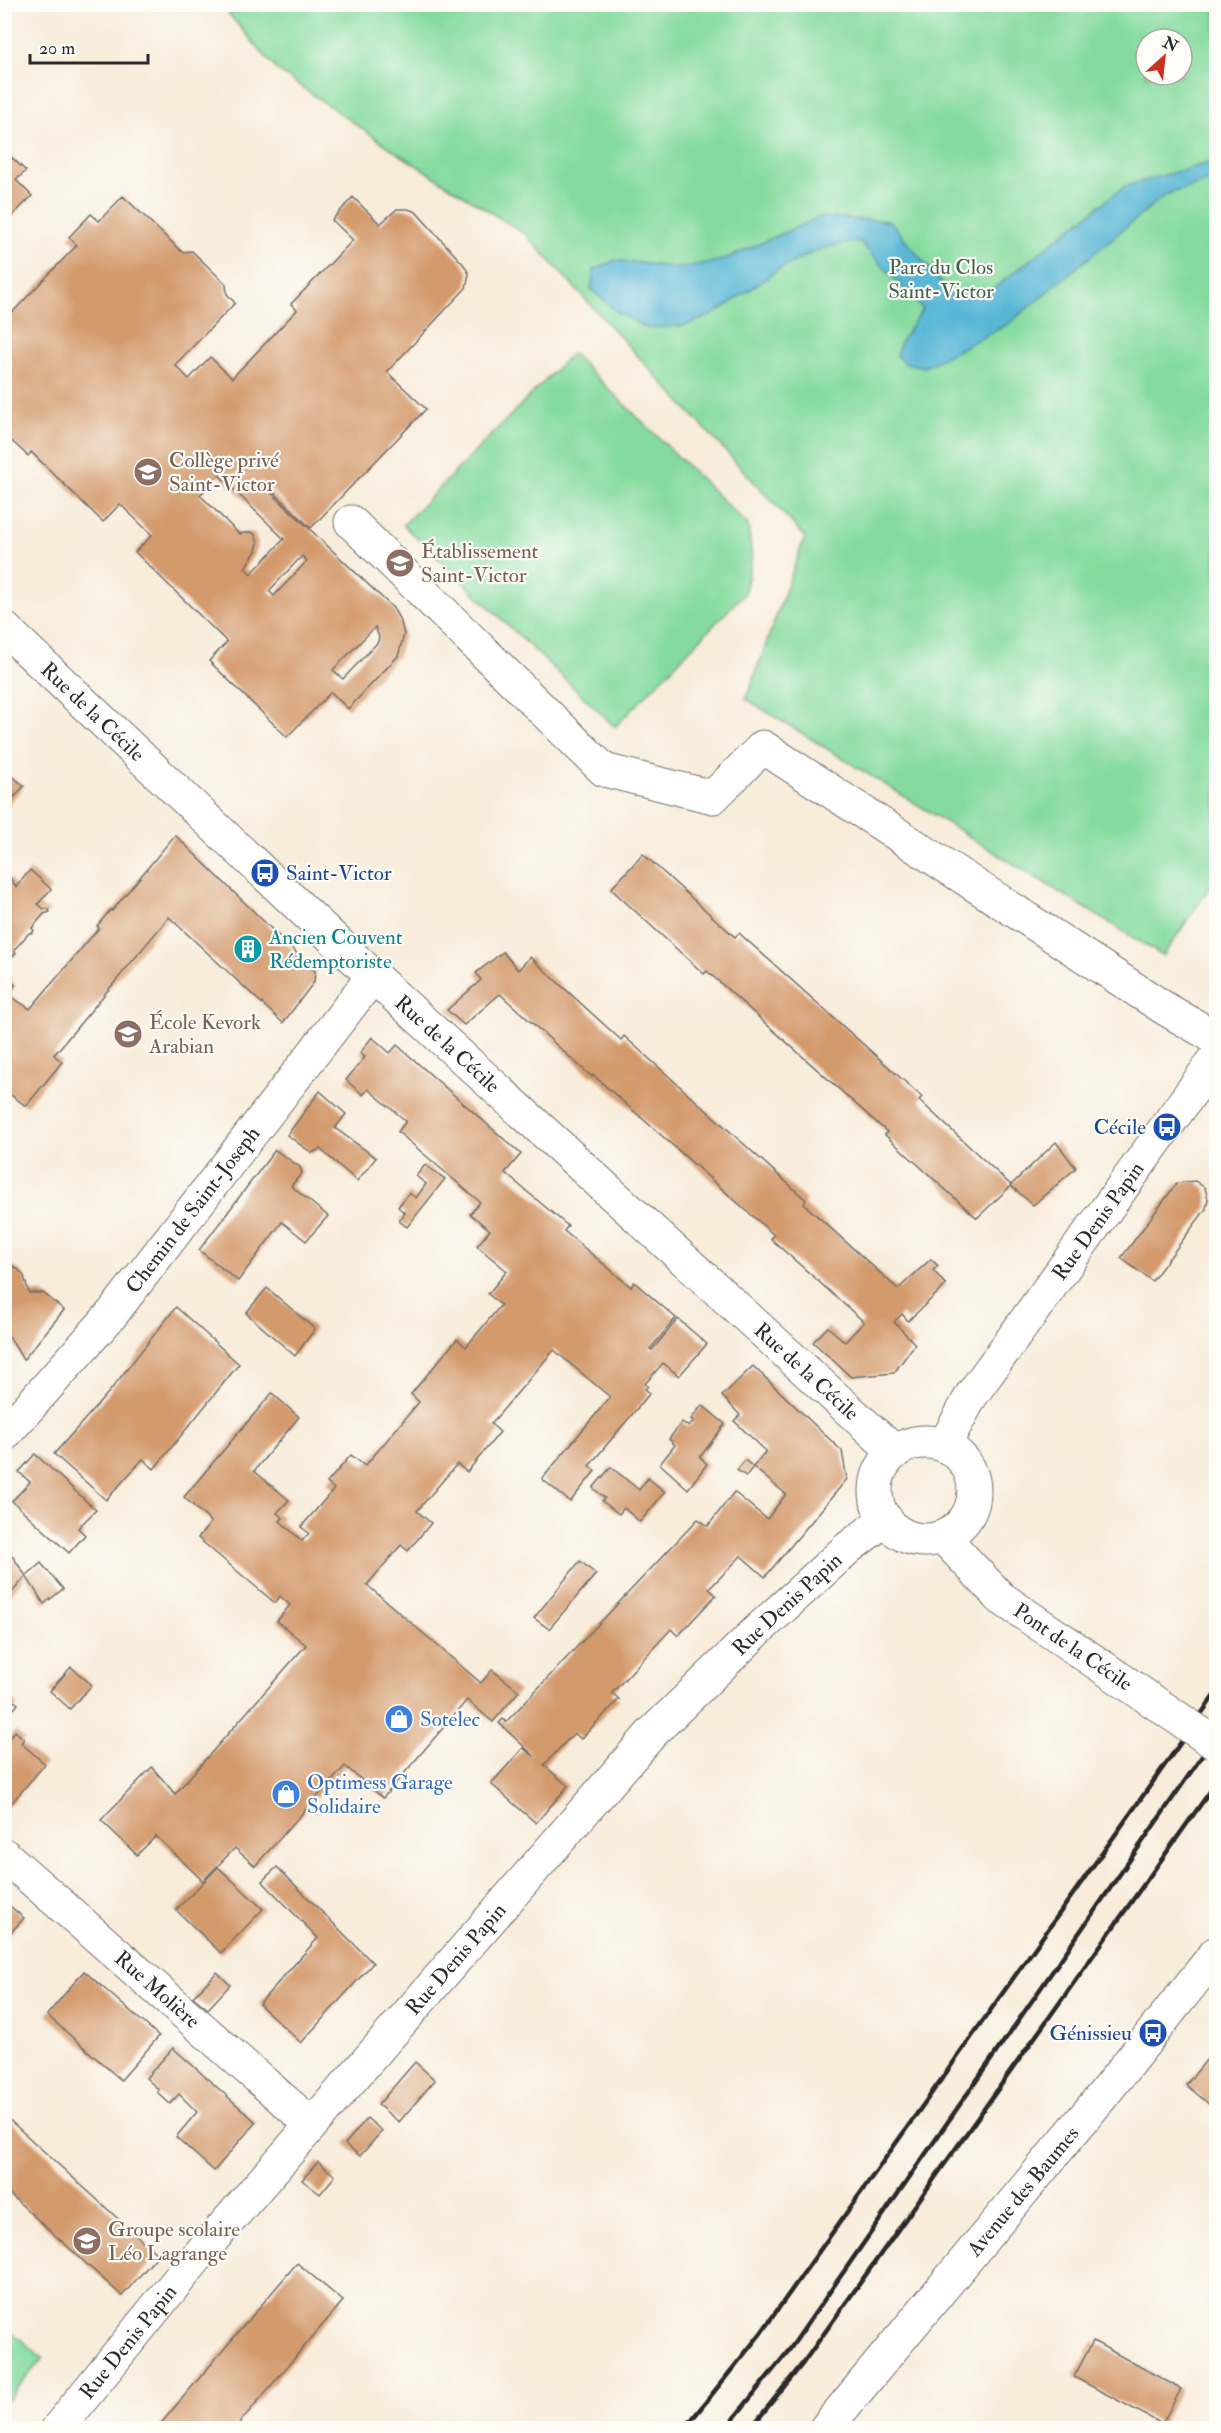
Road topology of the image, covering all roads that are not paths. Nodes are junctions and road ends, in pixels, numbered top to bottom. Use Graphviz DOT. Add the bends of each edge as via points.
graph roads {
  1 [pos="351,522"];
  2 [pos="4,627"];
  3 [pos="373,976"];
  4 [pos="1216,1038"];
  5 [pos="1216,1058"];
  6 [pos="4,1435"];
  7 [pos="944,1446"];
  8 [pos="895,1452"];
  9 [pos="886,1519"];
  10 [pos="943,1537"];
  11 [pos="1216,1744"];
  12 [pos="4,1855"];
  13 [pos="1216,1953"];
  14 [pos="311,2124"];
  15 [pos="58,2428"];
  16 [pos="826,2428"];
  1 -- 4 [label="street" via="604,770 713,797 763,747"];
  2 -- 3 [label="street, Rue de la Cécile"];
  3 -- 6 [label="street, Chemin de Saint-Joseph" via="112,1314"];
  3 -- 8 [label="street, Rue de la Cécile"];
  5 -- 7 [label="street, Rue Denis Papin" via="971,1396"];
  7 -- 8 [label="street" via="910,1444"];
  7 -- 10 [label="street" via="960,1457 971,1473 974,1492 970,1511 959,1527"];
  8 -- 9 [label="street" via="883,1466 876,1484 877,1503"];
  9 -- 10 [label="street" via="911,1538"];
  9 -- 14 [label="street, Rue Denis Papin" via="758,1630 652,1733"];
  10 -- 11 [label="street, Pont de la Cécile, bridge" via="1001,1598"];
  12 -- 14 [label="street, Rue Molière"];
  13 -- 16 [label="street, Avenue des Baumes"];
  14 -- 15 [label="street, Rue Denis Papin"];
}
